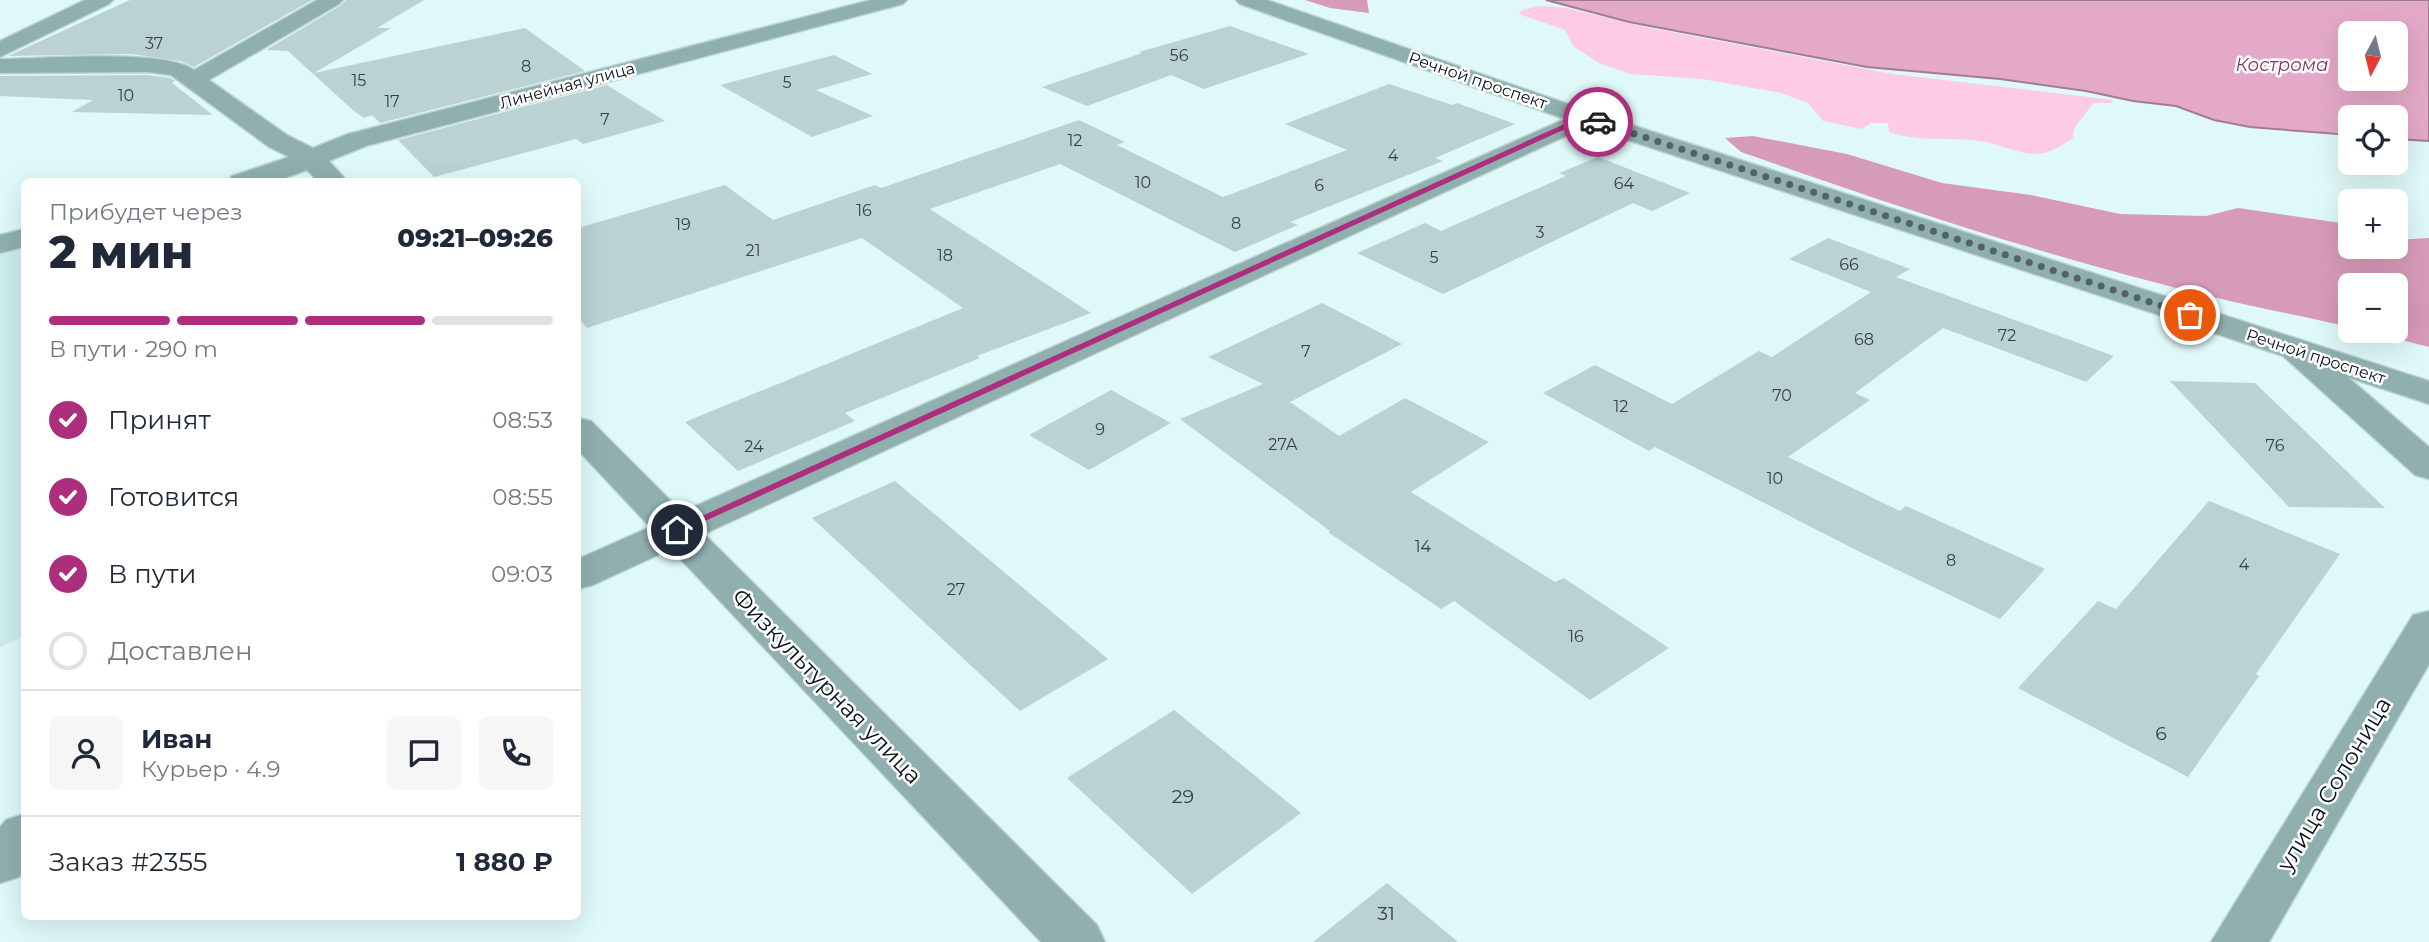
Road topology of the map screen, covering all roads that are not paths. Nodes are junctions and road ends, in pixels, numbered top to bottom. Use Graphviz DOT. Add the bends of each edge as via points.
graph roads {
  1 [pos="102,0"];
  2 [pos="332,0"];
  3 [pos="897,0"];
  4 [pos="1247,0"];
  5 [pos="0,50"];
  6 [pos="0,66"];
  7 [pos="192,80"];
  8 [pos="1585,118"];
  9 [pos="311,158"];
  10 [pos="257,178"];
  11 [pos="330,178"];
  12 [pos="21,239"];
  13 [pos="0,244"];
  14 [pos="2295,349"];
  15 [pos="2429,393"];
  16 [pos="581,432"];
  17 [pos="2429,467"];
  18 [pos="677,530"];
  19 [pos="581,574"];
  20 [pos="2429,626"];
  21 [pos="21,838"];
  22 [pos="0,862"];
  23 [pos="1077,942"];
  24 [pos="2239,942"];
  1 -- 5 [label="street"];
  2 -- 7 [label="street"];
  3 -- 9 [label="street, Линейная улица" via="357,140"];
  4 -- 8 [label="street, Речной проспект"];
  6 -- 7 [label="street" via="148,65 178,69"];
  7 -- 9 [label="street" via="278,141"];
  8 -- 14 [label="street, Речной проспект"];
  8 -- 18 [label="street"];
  9 -- 10 [label="street, Линейная улица"];
  9 -- 11 [label="street"];
  12 -- 13 [label="street"];
  14 -- 15 [label="street, Речной проспект"];
  14 -- 17 [label="street"];
  16 -- 18 [label="street, Физкультурная улица"];
  18 -- 19 [label="street"];
  18 -- 23 [label="street, Физкультурная улица"];
  20 -- 24 [label="street, улица Солоница"];
  21 -- 22 [label="street"];
}
